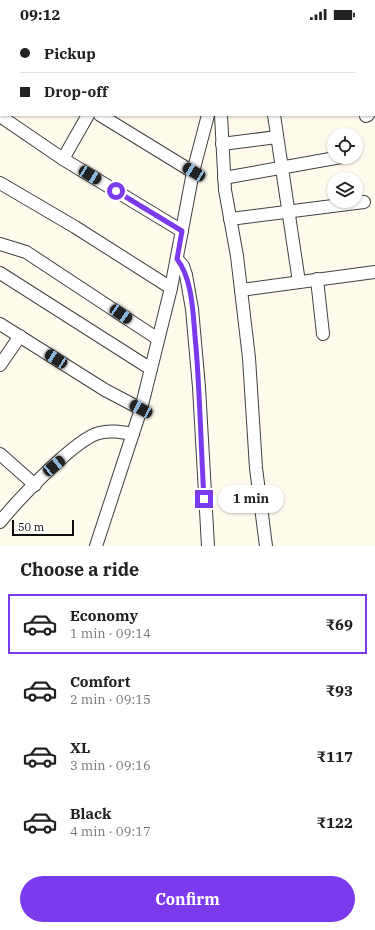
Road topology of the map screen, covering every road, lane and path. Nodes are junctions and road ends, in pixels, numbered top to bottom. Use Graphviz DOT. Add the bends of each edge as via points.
graph roads {
  1 [pos="0,116"];
  2 [pos="87,116"];
  3 [pos="102,116"];
  4 [pos="205,116"];
  5 [pos="221,116"];
  6 [pos="274,116"];
  7 [pos="277,137"];
  8 [pos="222,144"];
  9 [pos="63,159"];
  10 [pos="327,160"];
  11 [pos="282,168"];
  12 [pos="194,172"];
  13 [pos="224,178"];
  14 [pos="0,183"];
  15 [pos="364,202"];
  16 [pos="289,213"];
  17 [pos="230,219"];
  18 [pos="182,231"];
  19 [pos="0,244"];
  20 [pos="177,259"];
  21 [pos="375,272"];
  22 [pos="0,273"];
  23 [pos="317,279"];
  24 [pos="299,282"];
  25 [pos="172,288"];
  26 [pos="241,290"];
  27 [pos="0,324"];
  28 [pos="323,334"];
  29 [pos="20,336"];
  30 [pos="158,339"];
  31 [pos="0,365"];
  32 [pos="151,369"];
  33 [pos="141,409"];
  34 [pos="133,434"];
  35 [pos="0,454"];
  36 [pos="35,485"];
  37 [pos="0,522"];
  38 [pos="96,546"];
  39 [pos="208,546"];
  40 [pos="266,546"];
  1 -- 9 [label="street"];
  2 -- 9 [label="street"];
  3 -- 12 [label="street"];
  4 -- 12 [label="street"];
  5 -- 8 [label="street"];
  6 -- 7 [label="street"];
  7 -- 8 [label="street"];
  7 -- 11 [label="street"];
  8 -- 13 [label="street"];
  9 -- 18 [label="street"];
  10 -- 11 [label="street"];
  11 -- 13 [label="street"];
  11 -- 16 [label="street"];
  12 -- 18 [label="street"];
  13 -- 17 [label="street"];
  14 -- 25 [label="street"];
  15 -- 16 [label="street"];
  16 -- 17 [label="street"];
  16 -- 24 [label="street"];
  17 -- 26 [label="street"];
  18 -- 20 [label="street"];
  19 -- 30 [label="street" via="26,252"];
  20 -- 25 [label="street"];
  20 -- 39 [label="street" via="186,275 192,309"];
  21 -- 23 [label="street"];
  22 -- 32 [label="street"];
  23 -- 24 [label="street"];
  23 -- 28 [label="street"];
  24 -- 26 [label="street"];
  25 -- 30 [label="street"];
  26 -- 40 [label="street" via="249,358 256,468"];
  27 -- 29 [label="street"];
  29 -- 31 [label="street"];
  29 -- 33 [label="street" via="105,390"];
  30 -- 32 [label="street"];
  32 -- 33 [label="street"];
  33 -- 34 [label="street"];
  34 -- 36 [label="street" via="112,431 98,433 86,439"];
  34 -- 38 [label="street"];
  35 -- 36 [label="street"];
  36 -- 37 [label="street"];
}
